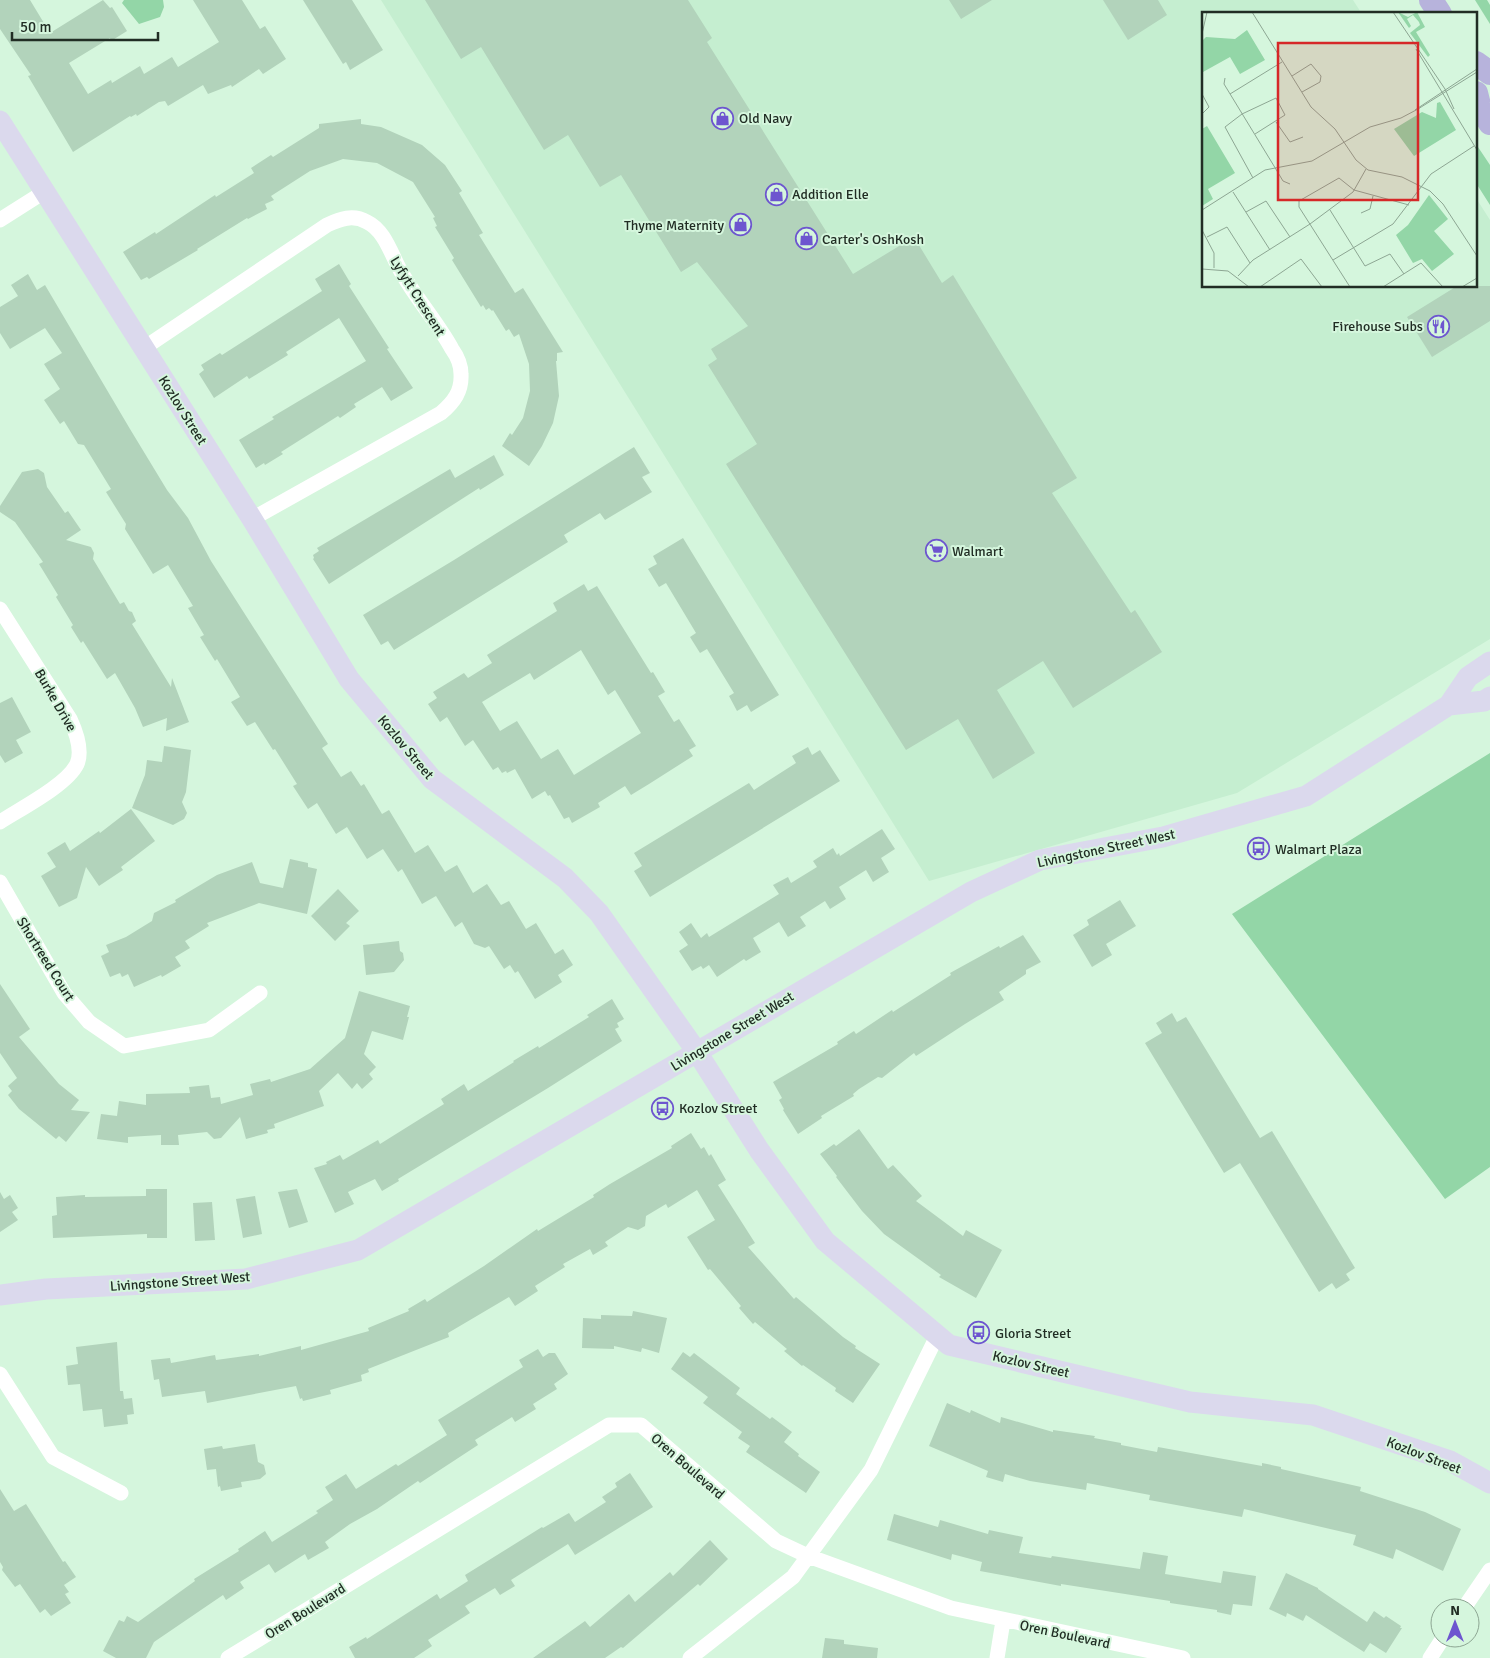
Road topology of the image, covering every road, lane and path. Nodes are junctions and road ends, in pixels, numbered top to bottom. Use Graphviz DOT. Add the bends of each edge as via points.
graph roads {
  1 [pos="1431,0"];
  2 [pos="1439,12"];
  3 [pos="1478,64"];
  4 [pos="1490,73"];
  5 [pos="1478,101"];
  6 [pos="0,121"];
  7 [pos="1490,123"];
  8 [pos="44,192"];
  9 [pos="0,220"];
  10 [pos="144,348"];
  11 [pos="252,520"];
  12 [pos="0,609"];
  13 [pos="1490,662"];
  14 [pos="1490,697"];
  15 [pos="1449,705"];
  16 [pos="0,822"];
  17 [pos="0,882"];
  18 [pos="260,992"];
  19 [pos="697,1052"];
  20 [pos="0,1295"];
  21 [pos="937,1336"];
  22 [pos="0,1374"];
  23 [pos="1490,1483"];
  24 [pos="120,1493"];
  25 [pos="808,1556"];
  26 [pos="1490,1570"];
  27 [pos="1471,1598"];
  28 [pos="1003,1621"];
  29 [pos="228,1658"];
  30 [pos="690,1658"];
  31 [pos="997,1658"];
  32 [pos="1182,1658"];
  1 -- 2 [label="main road"];
  3 -- 4 [label="main road"];
  5 -- 7 [label="main road"];
  6 -- 8 [label="street, Kozlov Street"];
  8 -- 9 [label="street"];
  8 -- 10 [label="street, Kozlov Street"];
  10 -- 11 [label="street, Kozlov Street"];
  10 -- 11 [label="street, Lyfytt Crescent" via="340,219 354,217 368,222 386,242 402,275 459,363 458,394 441,413"];
  11 -- 19 [label="street, Kozlov Street" via="349,679 432,779 565,878 599,913"];
  12 -- 16 [label="street, Burke Drive" via="70,719 77,734 79,751 78,763 68,776"];
  13 -- 15 [label="street, Livingstone Street West" via="1468,676"];
  14 -- 15 [label="street, Livingstone Street West" via="1484,701"];
  15 -- 19 [label="street, Livingstone Street West" via="1306,796 1163,837 1040,860 971,892"];
  17 -- 18 [label="street, Shortreed Court" via="64,992 89,1022 124,1046 209,1030"];
  19 -- 20 [label="street, Livingstone Street West" via="358,1250 246,1279 46,1289"];
  19 -- 21 [label="street, Kozlov Street" via="759,1150 825,1241"];
  21 -- 23 [label="street, Kozlov Street" via="949,1345 1190,1402 1313,1415 1450,1461"];
  21 -- 25 [label="street" via="871,1470"];
  22 -- 24 [label="street" via="53,1457"];
  25 -- 28 [label="street, Oren Boulevard" via="951,1608"];
  25 -- 29 [label="street, Oren Boulevard" via="776,1541 641,1425 609,1425"];
  25 -- 30 [label="street" via="793,1577"];
  26 -- 27 [label="street"];
  28 -- 31 [label="street"];
  28 -- 32 [label="street, Oren Boulevard"];
}
